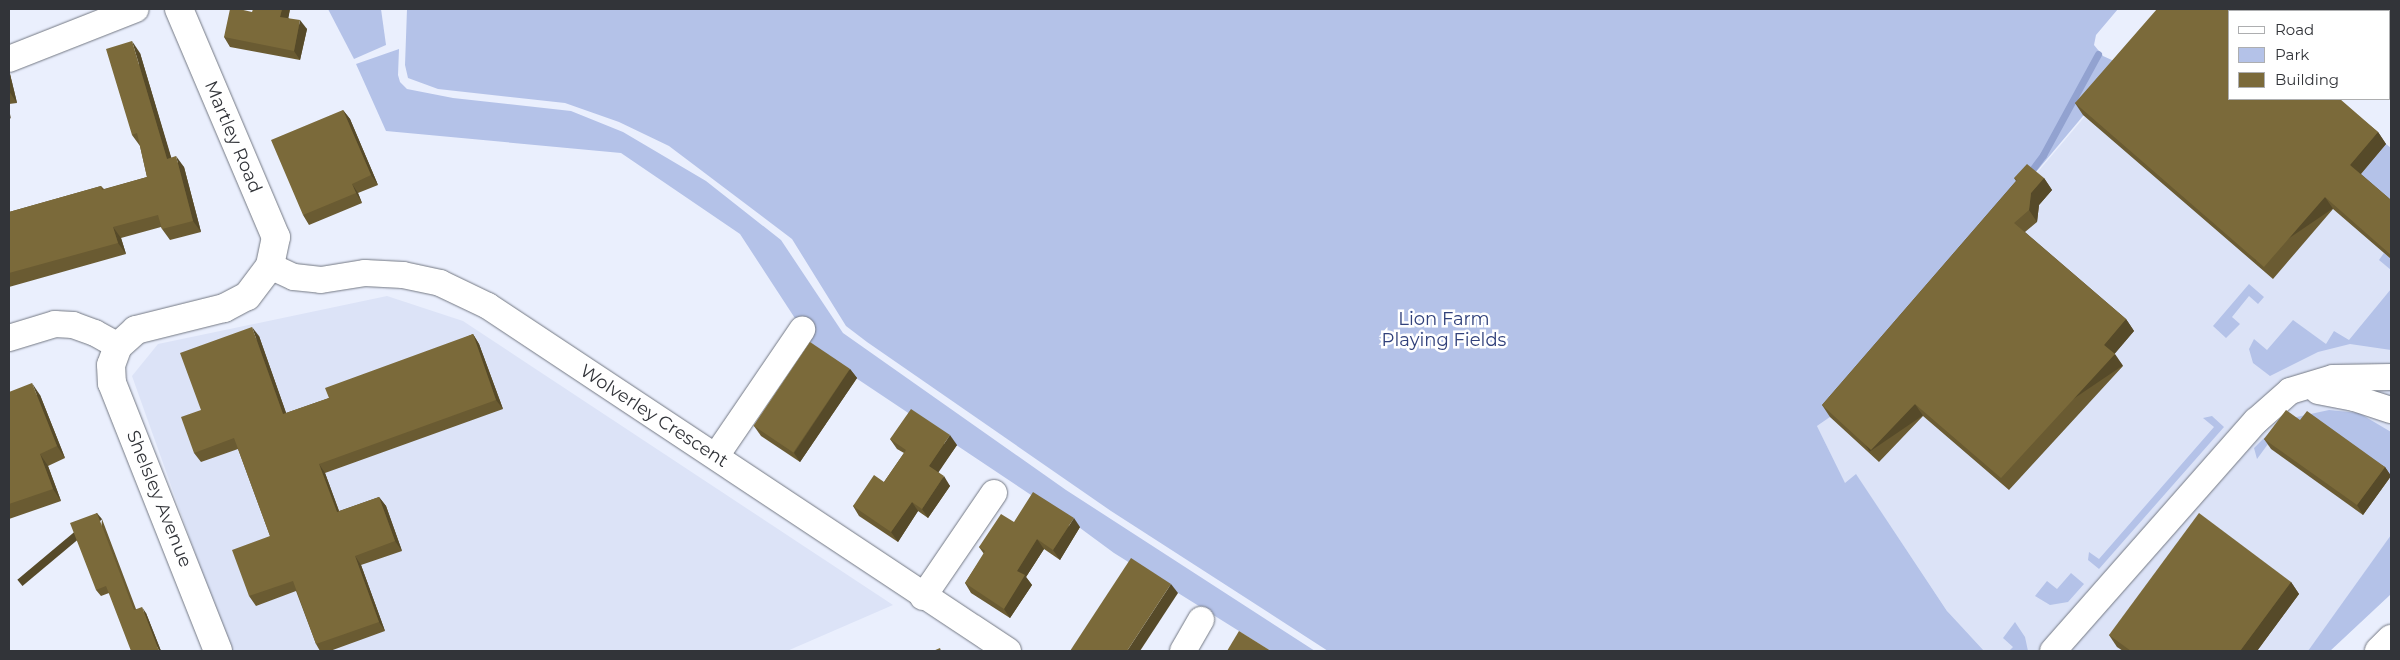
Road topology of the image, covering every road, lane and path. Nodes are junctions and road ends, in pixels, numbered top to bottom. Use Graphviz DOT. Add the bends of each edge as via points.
graph roads {
  1 [pos="136,9"];
  2 [pos="179,9"];
  3 [pos="9,59"];
  4 [pos="270,266"];
  5 [pos="802,330"];
  6 [pos="9,338"];
  7 [pos="118,346"];
  8 [pos="2391,377"];
  9 [pos="2276,406"];
  10 [pos="2391,410"];
  11 [pos="716,456"];
  12 [pos="994,493"];
  13 [pos="924,597"];
  14 [pos="1200,620"];
  15 [pos="2391,639"];
  16 [pos="218,651"];
  17 [pos="1008,651"];
  18 [pos="1183,651"];
  19 [pos="2053,651"];
  20 [pos="2379,651"];
  1 -- 3 [label="street"];
  2 -- 4 [label="street, Martley Road" via="276,237"];
  4 -- 7 [label="street" via="247,296 224,308 136,330"];
  4 -- 11 [label="street, Wolverley Crescent" via="294,277 321,280 364,273 403,275 440,283 488,306"];
  5 -- 11 [label="street"];
  6 -- 7 [label="street" via="56,324 95,333"];
  7 -- 16 [label="street, Shelsley Avenue" via="111,365 112,383"];
  8 -- 9 [label="street" via="2333,378 2313,382 2290,391"];
  9 -- 10 [label="street" via="2314,391 2354,398"];
  9 -- 19 [label="street" via="2256,421"];
  11 -- 13 [label="street, Wolverley Crescent"];
  12 -- 13 [label="street"];
  13 -- 17 [label="street, Wolverley Crescent"];
  14 -- 18 [label="street"];
  15 -- 20 [label="street"];
}
